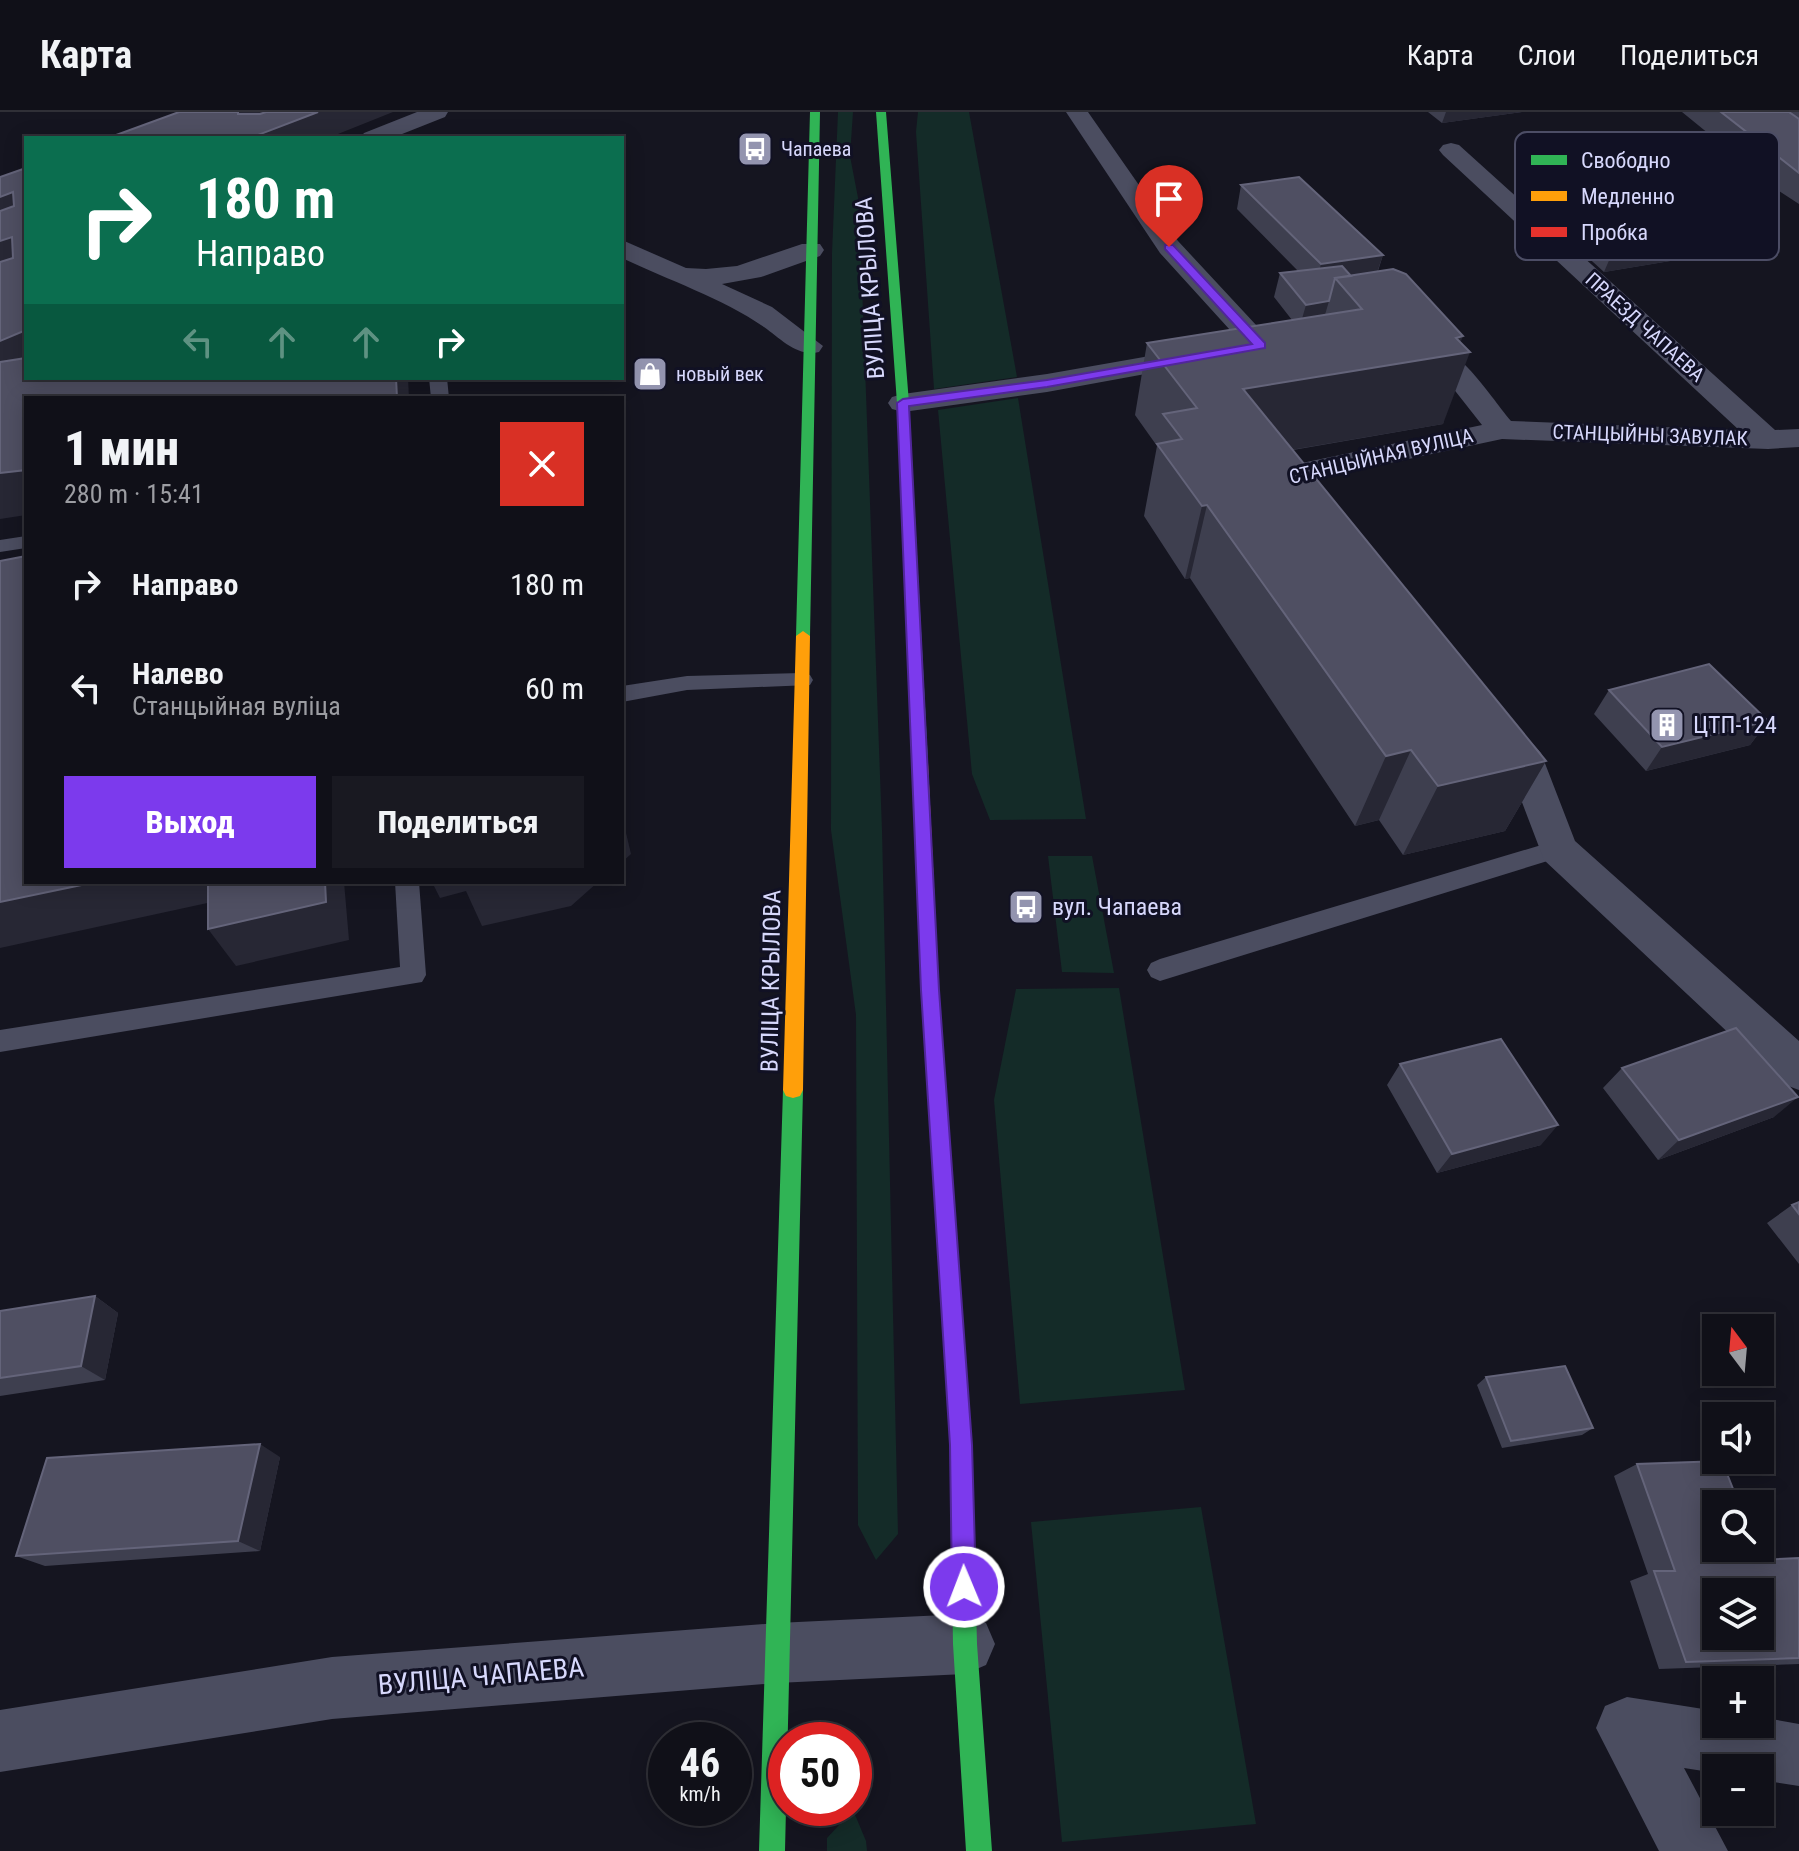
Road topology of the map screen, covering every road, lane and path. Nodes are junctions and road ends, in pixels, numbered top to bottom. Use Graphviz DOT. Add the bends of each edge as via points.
graph roads {
  1 [pos="437,112"];
  2 [pos="815,112"];
  3 [pos="881,112"];
  4 [pos="1077,112"];
  5 [pos="389,136"];
  6 [pos="1451,150"];
  7 [pos="1515,209"];
  8 [pos="624,249"];
  9 [pos="811,250"];
  10 [pos="1571,260"];
  11 [pos="679,274"];
  12 [pos="1388,334"];
  13 [pos="809,346"];
  14 [pos="903,403"];
  15 [pos="1502,430"];
  16 [pos="1799,438"];
  17 [pos="1768,440"];
  18 [pos="1321,525"];
  19 [pos="24,542"];
  20 [pos="0,546"];
  21 [pos="802,680"];
  22 [pos="624,694"];
  23 [pos="1476,703"];
  24 [pos="1558,849"];
  25 [pos="407,884"];
  26 [pos="1160,970"];
  27 [pos="0,1041"];
  28 [pos="1799,1070"];
  29 [pos="965,1644"];
  30 [pos="777,1653"];
  31 [pos="0,1741"];
  32 [pos="1799,1755"];
  33 [pos="772,1851"];
  34 [pos="979,1851"];
  35 [pos="1695,1851"];
  1 -- 5 [label="street"];
  2 -- 9 [label="main road, ВУЛІЦА КРЫЛОВА"];
  3 -- 14 [label="main road, ВУЛІЦА КРЫЛОВА"];
  4 -- 14 [label="street" via="1169,247 1275,344"];
  6 -- 7 [label="street, ПРАЕЗД ЧАПАЕВА"];
  8 -- 11 [label="street"];
  9 -- 11 [label="street" via="733,278"];
  9 -- 13 [label="main road, ВУЛІЦА КРЫЛОВА"];
  10 -- 17 [label="street, ПРАЕЗД ЧАПАЕВА"];
  11 -- 13 [label="street" via="762,313"];
  12 -- 15 [label="street, СТАНЦЫЙНАЯ ВУЛІЦА" via="1444,358"];
  13 -- 21 [label="main road, ВУЛІЦА КРЫЛОВА"];
  14 -- 29 [label="main road, ВУЛІЦА КРЫЛОВА" via="930,990 961,1445"];
  15 -- 17 [label="street, СТАНЦЫЙНЫ ЗАВУЛАК"];
  15 -- 18 [label="street, СТАНЦЫЙНАЯ ВУЛІЦА" via="1280,477"];
  16 -- 17 [label="street, СТАНЦЫЙНЫ ЗАВУЛАК"];
  19 -- 20 [label="lane"];
  21 -- 22 [label="lane" via="687,683"];
  21 -- 30 [label="main road, ВУЛІЦА КРЫЛОВА"];
  23 -- 24 [label="street" via="1527,763"];
  24 -- 26 [label="lane"];
  24 -- 28 [label="street"];
  25 -- 27 [label="lane" via="413,975"];
  29 -- 30 [label="street, ВУЛІЦА ЧАПАЕВА"];
  29 -- 34 [label="main road, ВУЛІЦА КРЫЛОВА"];
  30 -- 31 [label="street, ВУЛІЦА ЧАПАЕВА" via="332,1688"];
  30 -- 33 [label="main road, ВУЛІЦА КРЫЛОВА"];
  32 -- 35 [label="street" via="1627,1728"];
}
